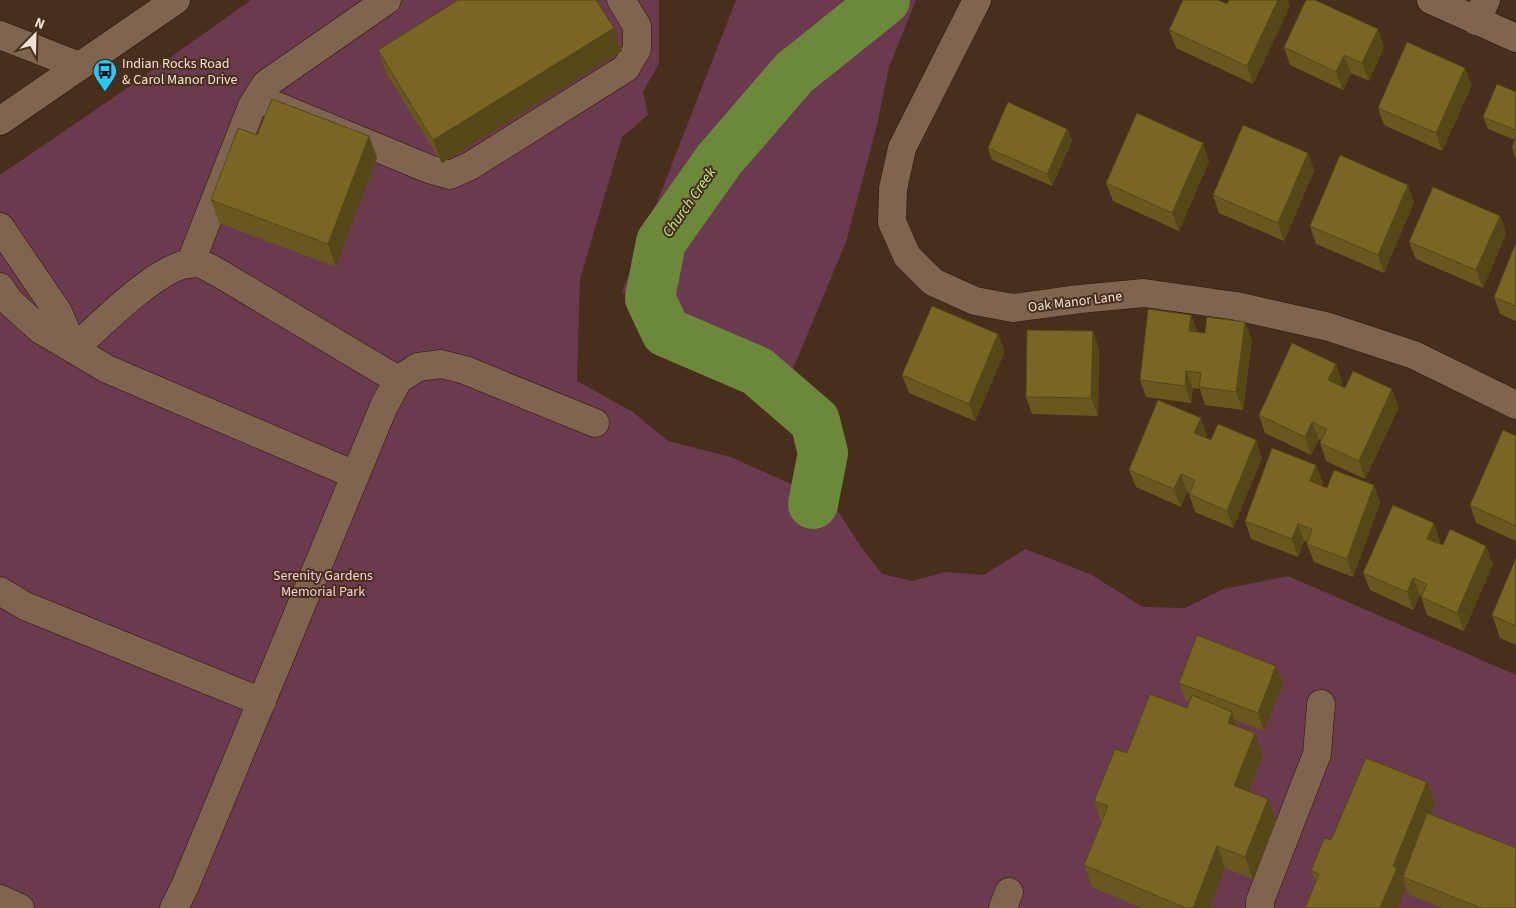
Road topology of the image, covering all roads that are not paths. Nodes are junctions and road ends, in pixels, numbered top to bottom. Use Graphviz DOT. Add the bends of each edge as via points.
graph roads {
  1 [pos="176,0"];
  2 [pos="387,0"];
  3 [pos="621,0"];
  4 [pos="977,0"];
  5 [pos="1431,0"];
  6 [pos="1481,10"];
  7 [pos="0,35"];
  8 [pos="1516,38"];
  9 [pos="79,66"];
  10 [pos="257,98"];
  11 [pos="0,121"];
  12 [pos="0,227"];
  13 [pos="190,264"];
  14 [pos="0,286"];
  15 [pos="74,349"];
  16 [pos="398,380"];
  17 [pos="1516,405"];
  18 [pos="595,423"];
  19 [pos="355,475"];
  20 [pos="0,591"];
  21 [pos="262,702"];
  22 [pos="1321,704"];
  23 [pos="0,899"];
  24 [pos="20,908"];
  25 [pos="174,908"];
  26 [pos="1260,908"];
  1 -- 9 [label="street"];
  2 -- 10 [label="street" via="266,84"];
  3 -- 10 [label="street" via="637,26 637,50 626,68 470,166 450,175"];
  4 -- 17 [label="street, Oak Manor Lane" via="902,148 893,189 892,222 907,256 933,282 975,301 1013,308 1144,293 1236,306 1329,327 1414,355"];
  5 -- 6 [label="street"];
  6 -- 8 [label="street"];
  7 -- 9 [label="street"];
  9 -- 11 [label="street"];
  10 -- 13 [label="street"];
  12 -- 15 [label="street" via="58,312"];
  13 -- 15 [label="street" via="177,266 151,280"];
  13 -- 16 [label="street" via="196,262 217,272"];
  14 -- 15 [label="street" via="10,302 41,330"];
  15 -- 19 [label="street" via="107,369"];
  16 -- 18 [label="street" via="418,367 441,364 465,370"];
  16 -- 19 [label="street"];
  19 -- 21 [label="street"];
  20 -- 21 [label="street" via="25,606"];
  21 -- 25 [label="street"];
  22 -- 26 [label="street" via="1317,754"];
  23 -- 24 [label="street"];
}
